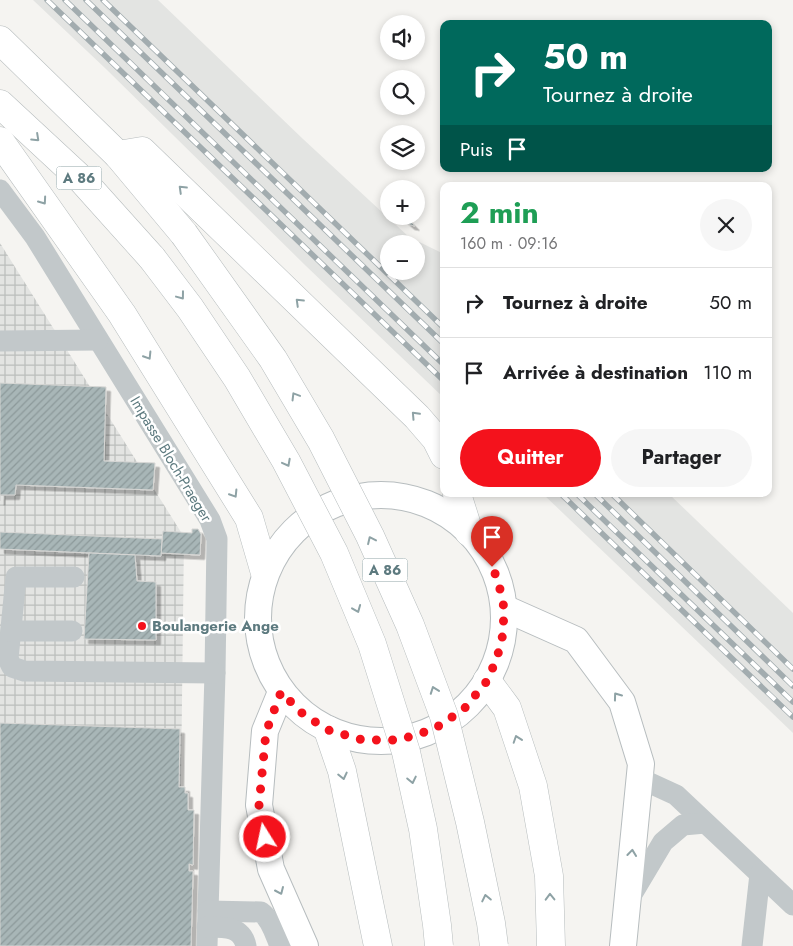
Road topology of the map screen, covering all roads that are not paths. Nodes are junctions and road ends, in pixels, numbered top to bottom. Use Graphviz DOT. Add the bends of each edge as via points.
graph roads {
  1 [pos="0,40"];
  2 [pos="0,104"];
  3 [pos="0,141"];
  4 [pos="118,155"];
  5 [pos="0,190"];
  6 [pos="98,340"];
  7 [pos="0,341"];
  8 [pos="440,446"];
  9 [pos="458,497"];
  10 [pos="469,532"];
  11 [pos="265,573"];
  12 [pos="74,577"];
  13 [pos="504,608"];
  14 [pos="11,631"];
  15 [pos="72,631"];
  16 [pos="6,666"];
  17 [pos="215,673"];
  18 [pos="487,681"];
  19 [pos="281,692"];
  20 [pos="328,730"];
  21 [pos="639,778"];
  22 [pos="705,823"];
  23 [pos="760,874"];
  24 [pos="627,902"];
  25 [pos="793,905"];
  26 [pos="207,928"];
  27 [pos="278,941"];
  28 [pos="246,944"];
  29 [pos="305,946"];
  30 [pos="378,946"];
  31 [pos="439,946"];
  32 [pos="494,946"];
  33 [pos="551,946"];
  34 [pos="623,946"];
  35 [pos="752,946"];
  1 -- 4 [label="highway, A 86"];
  2 -- 31 [label="highway, A 86, one-way, bridge" via="82,180 152,258 190,308 237,378 286,461 334,553 372,644 406,752 422,829"];
  3 -- 11 [label="highway, one-way" via="122,314 249,518"];
  8 -- 4 [label="highway, one-way" via="417,416 142,151"];
  32 -- 4 [label="highway, A 86, one-way, bridge" via="470,822 444,716 410,625 370,536 321,440 273,358 184,234"];
  5 -- 6 [label="street, Impasse Bloch-Praeger" via="35,237"];
  6 -- 7 [label="street"];
  6 -- 17 [label="street, Impasse Bloch-Praeger" via="210,520 216,539"];
  9 -- 10 [label="highway"];
  10 -- 11 [label="main road" via="441,510 408,497 373,494 347,499 308,517 282,542"];
  10 -- 13 [label="main road" via="486,554 498,580"];
  11 -- 19 [label="main road" via="257,613 262,654"];
  12 -- 14 [label="street" via="16,577"];
  13 -- 18 [label="main road" via="503,634"];
  21 -- 13 [label="main road, one-way" via="641,764 622,702 576,640"];
  14 -- 15 [label="street"];
  14 -- 16 [label="street"];
  16 -- 17 [label="street" via="24,671"];
  17 -- 26 [label="street, Impasse Bloch-Praeger"];
  18 -- 20 [label="main road" via="464,709 425,732 399,740 363,740"];
  33 -- 18 [label="highway, one-way" via="549,876 533,786 507,708"];
  19 -- 20 [label="main road" via="303,714"];
  19 -- 29 [label="main road, one-way" via="266,732 259,805 271,869"];
  20 -- 30 [label="highway, one-way" via="342,771"];
  21 -- 22 [label="street" via="676,796"];
  24 -- 21 [label="main road, one-way"];
  22 -- 23 [label="street"];
  22 -- 24 [label="street" via="683,825 663,842"];
  23 -- 25 [label="street"];
  23 -- 35 [label="street"];
  24 -- 34 [label="main road"];
  26 -- 27 [label="street" via="236,911 261,912"];
  26 -- 28 [label="street" via="230,928 243,937"];
  27 -- 28 [label="street"];
}
